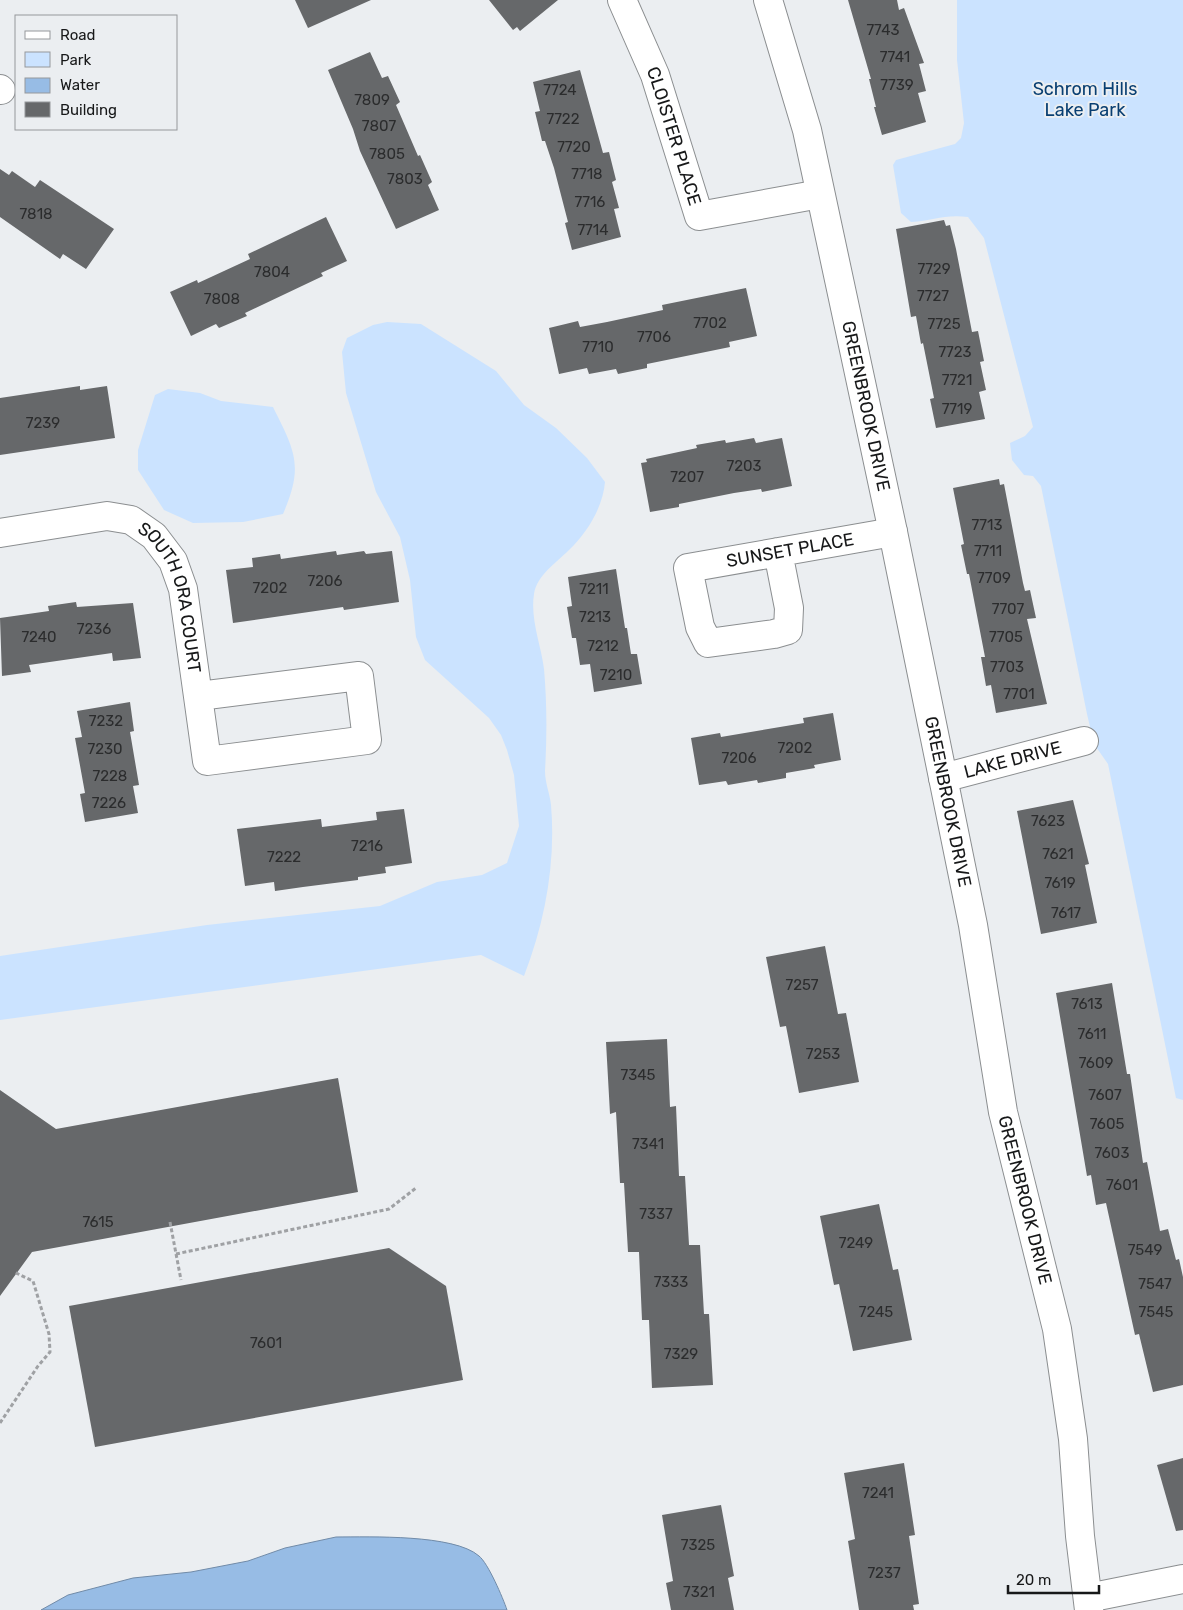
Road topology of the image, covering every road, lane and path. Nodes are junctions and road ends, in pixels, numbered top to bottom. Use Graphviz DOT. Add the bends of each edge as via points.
graph roads {
  1 [pos="622,0"];
  2 [pos="768,0"];
  3 [pos="820,194"];
  4 [pos="893,532"];
  5 [pos="0,533"];
  6 [pos="778,552"];
  7 [pos="199,696"];
  8 [pos="1084,741"];
  9 [pos="943,778"];
  10 [pos="416,1188"];
  11 [pos="170,1222"];
  12 [pos="176,1254"];
  13 [pos="14,1272"];
  14 [pos="180,1280"];
  15 [pos="0,1423"];
  16 [pos="1183,1579"];
  17 [pos="1088,1604"];
  1 -- 3 [label="street, CLOISTER PLACE" via="655,75 699,216"];
  2 -- 3 [label="street, GREENBROOK DRIVE" via="806,130"];
  3 -- 4 [label="street, GREENBROOK DRIVE"];
  4 -- 6 [label="street, SUNSET PLACE"];
  4 -- 9 [label="street, GREENBROOK DRIVE"];
  5 -- 7 [label="street, SOUTH ORA COURT" via="107,516 131,520 154,536 173,562 183,589"];
  6 -- 6 [label="street, SUNSET PLACE" via="790,608 788,630 708,643 700,627 688,568"];
  7 -- 7 [label="street, SOUTH ORA COURT" via="207,761 367,740 359,676"];
  8 -- 9 [label="street, LAKE DRIVE"];
  9 -- 17 [label="street, GREENBROOK DRIVE" via="973,925 1003,1112 1057,1329 1073,1439"];
  10 -- 12 [label="path" via="389,1209"];
  11 -- 12 [label="path"];
  12 -- 14 [label="path"];
  13 -- 15 [label="path" via="33,1281 50,1334 50,1352"];
  16 -- 17 [label="street"];
}
